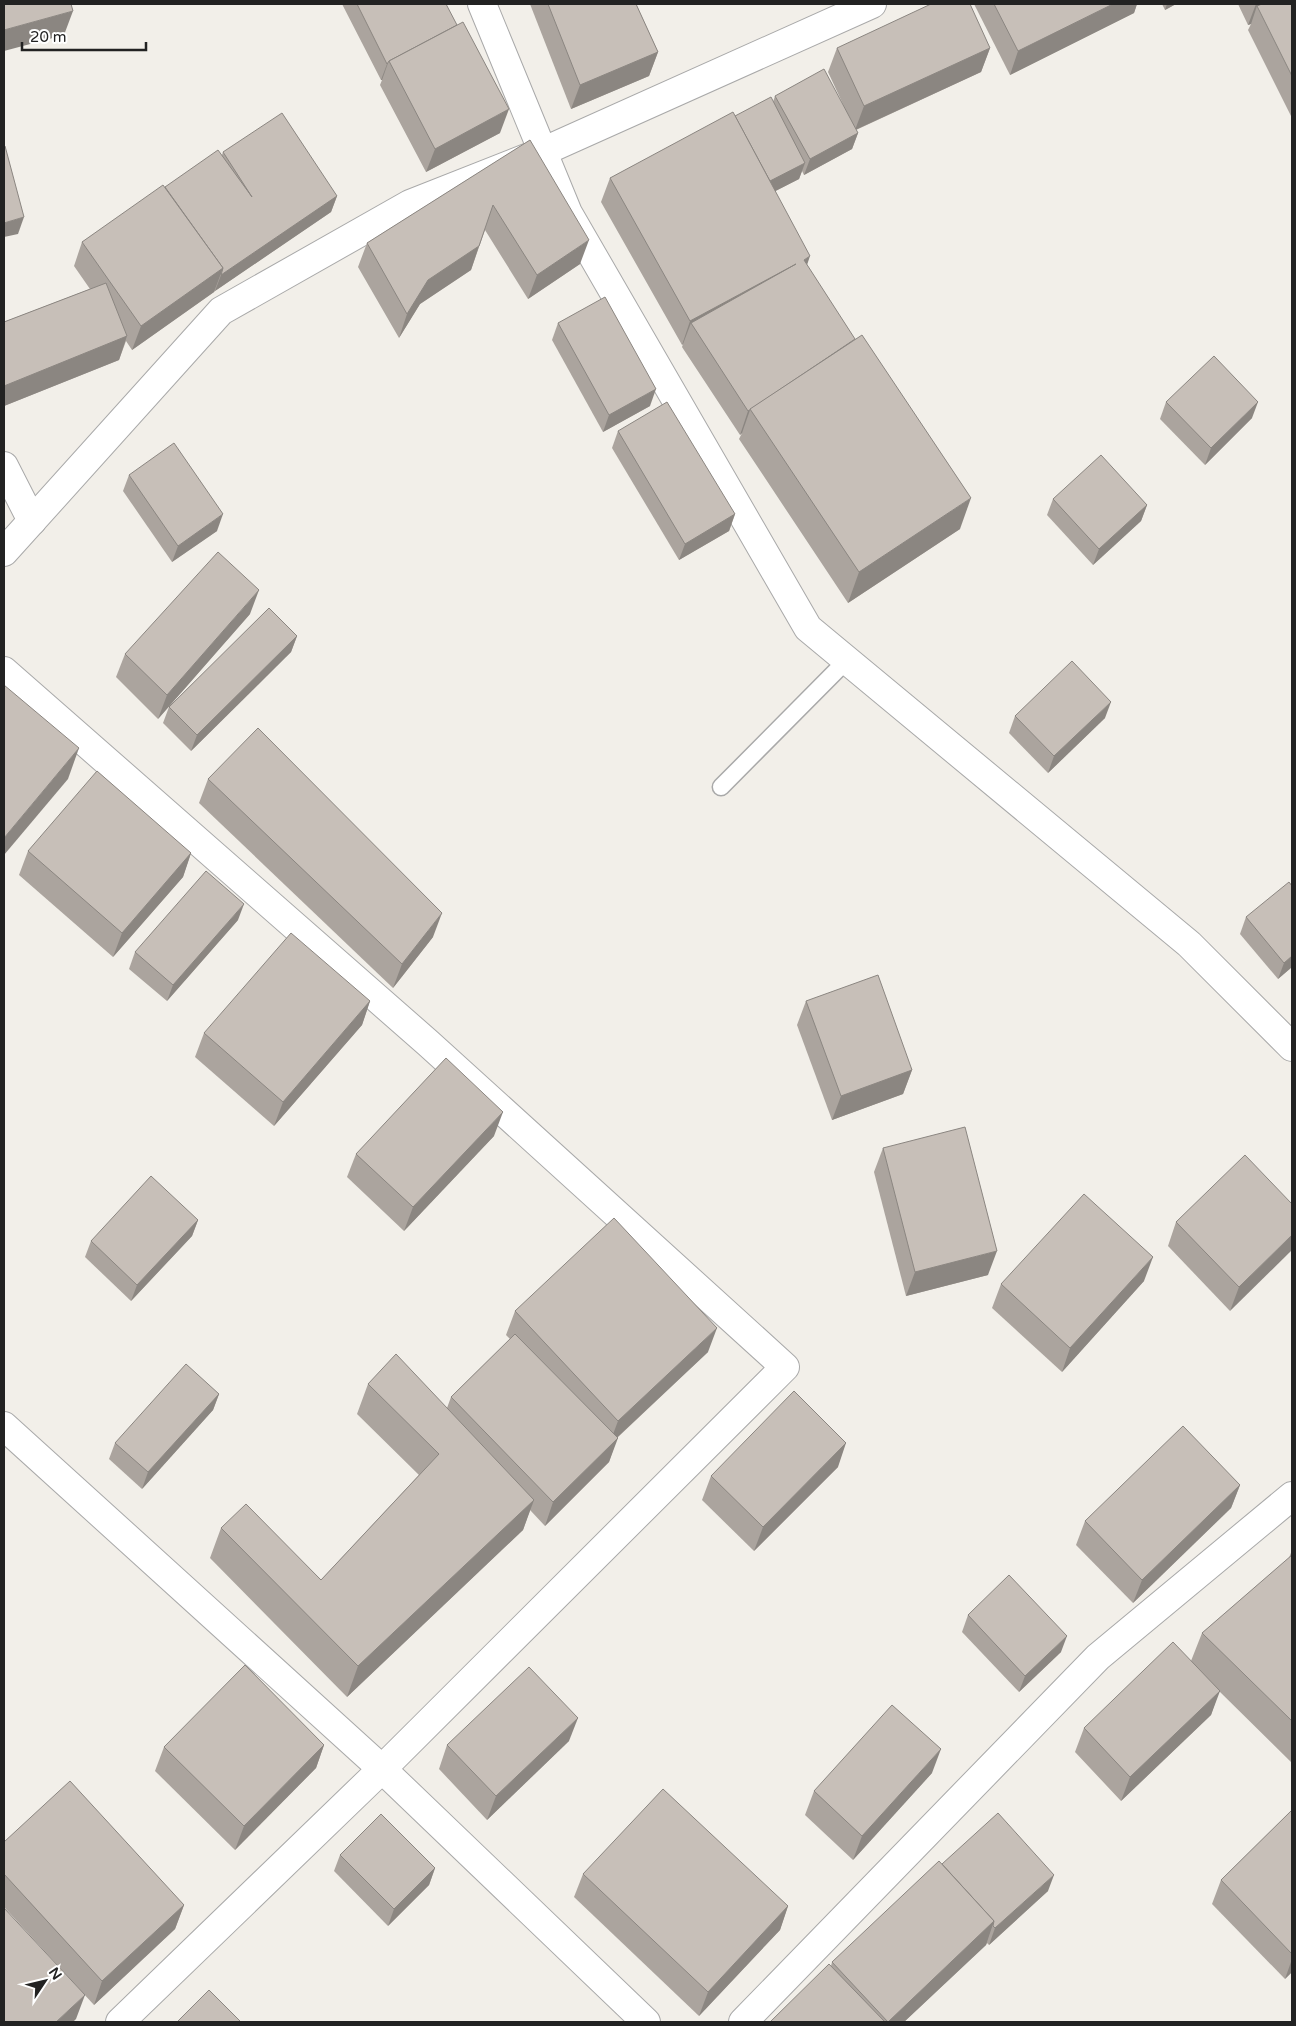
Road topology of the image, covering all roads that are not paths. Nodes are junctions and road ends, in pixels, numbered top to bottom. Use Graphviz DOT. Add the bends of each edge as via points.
graph roads {
  1 [pos="482,4"];
  2 [pos="872,4"];
  3 [pos="542,152"];
  4 [pos="4,466"];
  5 [pos="32,521"];
  6 [pos="4,552"];
  7 [pos="846,661"];
  8 [pos="4,671"];
  9 [pos="720,787"];
  10 [pos="1292,1047"];
  11 [pos="4,1426"];
  12 [pos="1292,1496"];
  13 [pos="382,1770"];
  14 [pos="120,2022"];
  15 [pos="646,2022"];
  16 [pos="743,2022"];
  1 -- 3 [label="street"];
  2 -- 3 [label="street"];
  3 -- 5 [label="street" via="410,204 221,311"];
  3 -- 7 [label="street" via="568,213 808,628"];
  4 -- 5 [label="street"];
  5 -- 6 [label="street"];
  7 -- 9 [label="lane"];
  7 -- 10 [label="street" via="1189,944"];
  8 -- 13 [label="street" via="428,1043 785,1367"];
  11 -- 13 [label="street"];
  12 -- 16 [label="street" via="1098,1657"];
  13 -- 14 [label="street"];
  13 -- 15 [label="street"];
}
